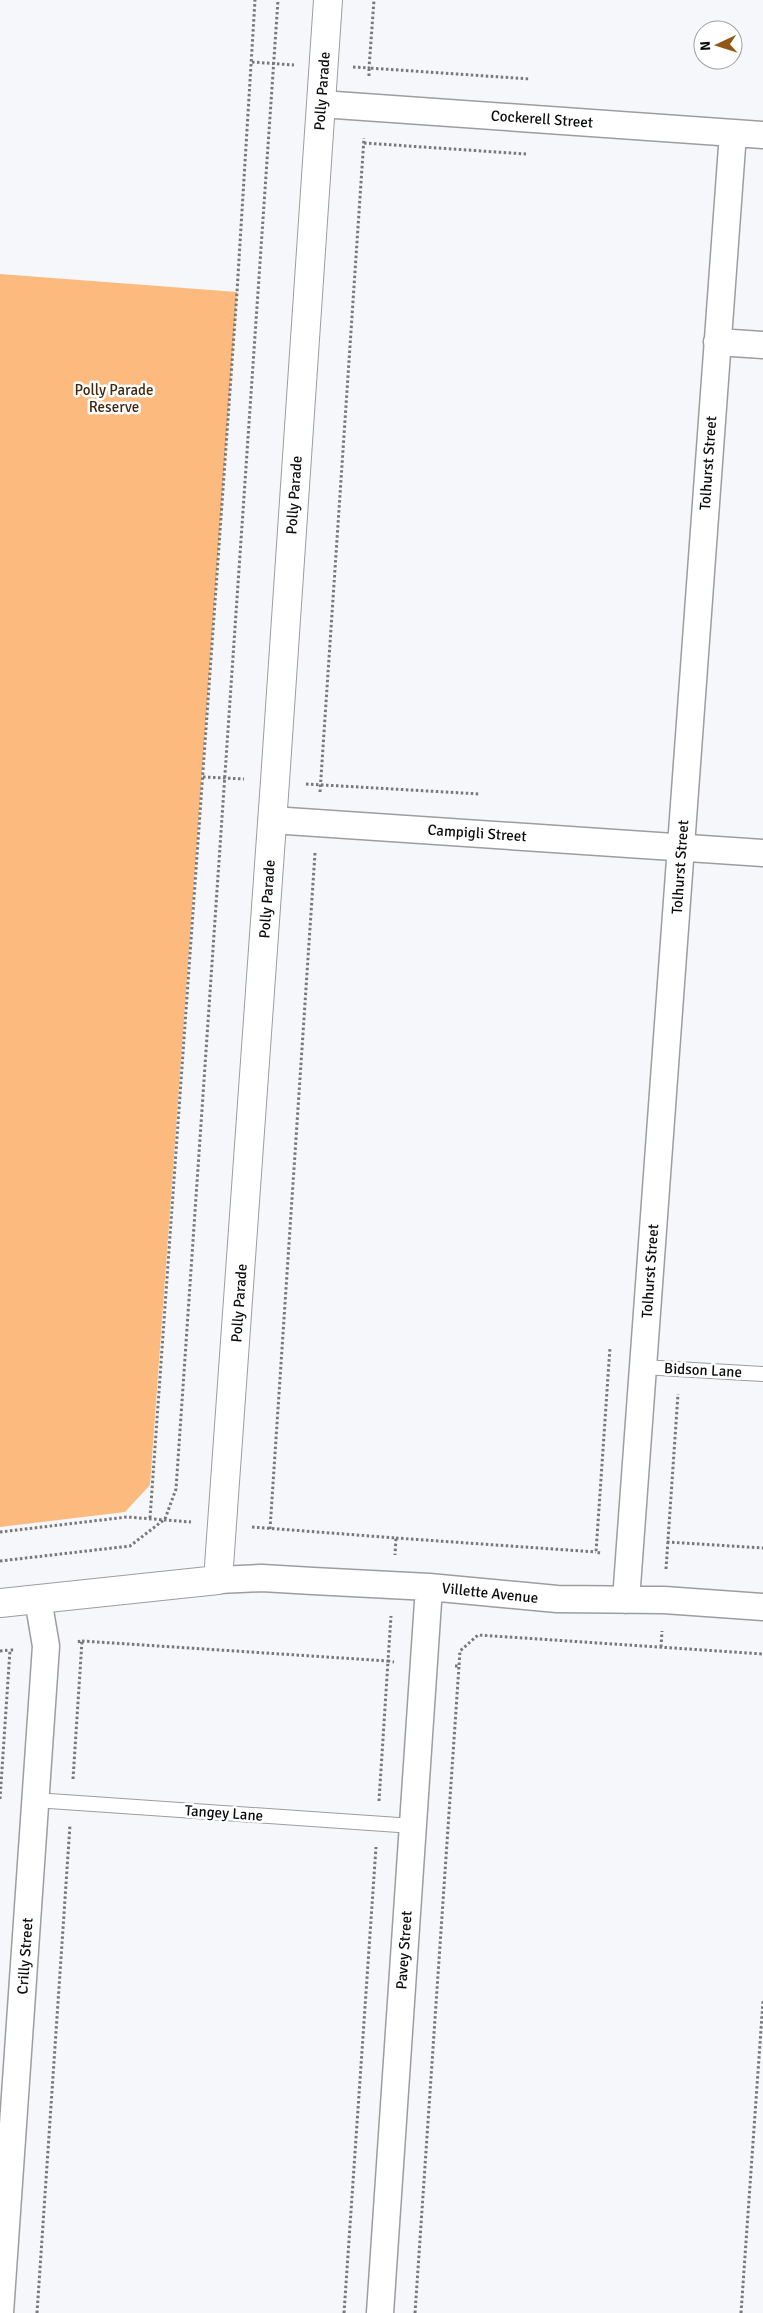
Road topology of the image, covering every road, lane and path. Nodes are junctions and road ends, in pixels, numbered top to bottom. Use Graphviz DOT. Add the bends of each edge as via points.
graph roads {
  1 [pos="255,0"];
  2 [pos="278,0"];
  3 [pos="328,0"];
  4 [pos="369,68"];
  5 [pos="530,79"];
  6 [pos="321,104"];
  7 [pos="733,133"];
  8 [pos="763,135"];
  9 [pos="364,143"];
  10 [pos="526,154"];
  11 [pos="717,342"];
  12 [pos="763,345"];
  13 [pos="203,777"];
  14 [pos="225,777"];
  15 [pos="275,781"];
  16 [pos="480,794"];
  17 [pos="272,820"];
  18 [pos="681,847"];
  19 [pos="763,853"];
  20 [pos="642,1367"];
  21 [pos="680,1368"];
  22 [pos="763,1374"];
  23 [pos="150,1518"];
  24 [pos="165,1519"];
  25 [pos="222,1525"];
  26 [pos="0,1532"];
  27 [pos="396,1538"];
  28 [pos="667,1542"];
  29 [pos="763,1548"];
  30 [pos="596,1552"];
  31 [pos="0,1561"];
  32 [pos="218,1580"];
  33 [pos="429,1587"];
  34 [pos="38,1599"];
  35 [pos="626,1600"];
  36 [pos="664,1600"];
  37 [pos="0,1603"];
  38 [pos="763,1607"];
  39 [pos="661,1648"];
  40 [pos="10,1650"];
  41 [pos="0,1652"];
  42 [pos="763,1654"];
  43 [pos="424,1664"];
  44 [pos="459,1666"];
  45 [pos="35,1800"];
  46 [pos="377,1824"];
  47 [pos="413,1826"];
  48 [pos="763,2000"];
  49 [pos="0,2313"];
  50 [pos="344,2313"];
  51 [pos="380,2313"];
  52 [pos="415,2313"];
  53 [pos="741,2313"];
  1 -- 13 [label="path"];
  2 -- 14 [label="path"];
  3 -- 6 [label="street, Polly Parade"];
  4 -- 5 [label="path"];
  6 -- 7 [label="street, Cockerell Street"];
  6 -- 15 [label="street, Polly Parade"];
  7 -- 8 [label="street, Cockerell Street"];
  7 -- 11 [label="street, Tolhurst Street"];
  9 -- 10 [label="path"];
  11 -- 12 [label="street"];
  11 -- 18 [label="street, Tolhurst Street"];
  13 -- 14 [label="path"];
  13 -- 23 [label="path"];
  14 -- 15 [label="path"];
  14 -- 24 [label="path" via="176,1489"];
  15 -- 16 [label="path"];
  15 -- 17 [label="street, Polly Parade"];
  17 -- 18 [label="street, Campigli Street"];
  17 -- 25 [label="street, Polly Parade"];
  18 -- 19 [label="street, Campigli Street"];
  18 -- 20 [label="street, Tolhurst Street"];
  20 -- 21 [label="lane, Bidson Lane"];
  20 -- 35 [label="street, Tolhurst Street"];
  21 -- 22 [label="lane, Bidson Lane"];
  21 -- 28 [label="path"];
  23 -- 24 [label="path"];
  23 -- 26 [label="path" via="127,1517"];
  24 -- 25 [label="path"];
  24 -- 31 [label="path" via="130,1546"];
  25 -- 32 [label="street, Polly Parade"];
  27 -- 30 [label="path"];
  28 -- 29 [label="path"];
  28 -- 36 [label="path"];
  32 -- 33 [label="street, Villette Avenue" via="262,1578"];
  32 -- 34 [label="street"];
  33 -- 35 [label="street, Villette Avenue" via="557,1600"];
  33 -- 43 [label="street, Pavey Street"];
  34 -- 37 [label="street"];
  34 -- 45 [label="street, Crilly Street" via="46,1646"];
  35 -- 36 [label="street, Villette Avenue"];
  36 -- 38 [label="street, Villette Avenue"];
  36 -- 39 [label="path"];
  39 -- 42 [label="path"];
  39 -- 44 [label="path" via="478,1635 460,1650"];
  40 -- 41 [label="path"];
  43 -- 44 [label="path"];
  43 -- 46 [label="path" via="388,1661"];
  43 -- 47 [label="street, Pavey Street"];
  44 -- 52 [label="path"];
  45 -- 46 [label="lane, Tangey Lane"];
  45 -- 49 [label="street, Crilly Street"];
  46 -- 47 [label="lane, Tangey Lane"];
  46 -- 50 [label="path"];
  47 -- 51 [label="street, Pavey Street"];
  48 -- 53 [label="path"];
}
